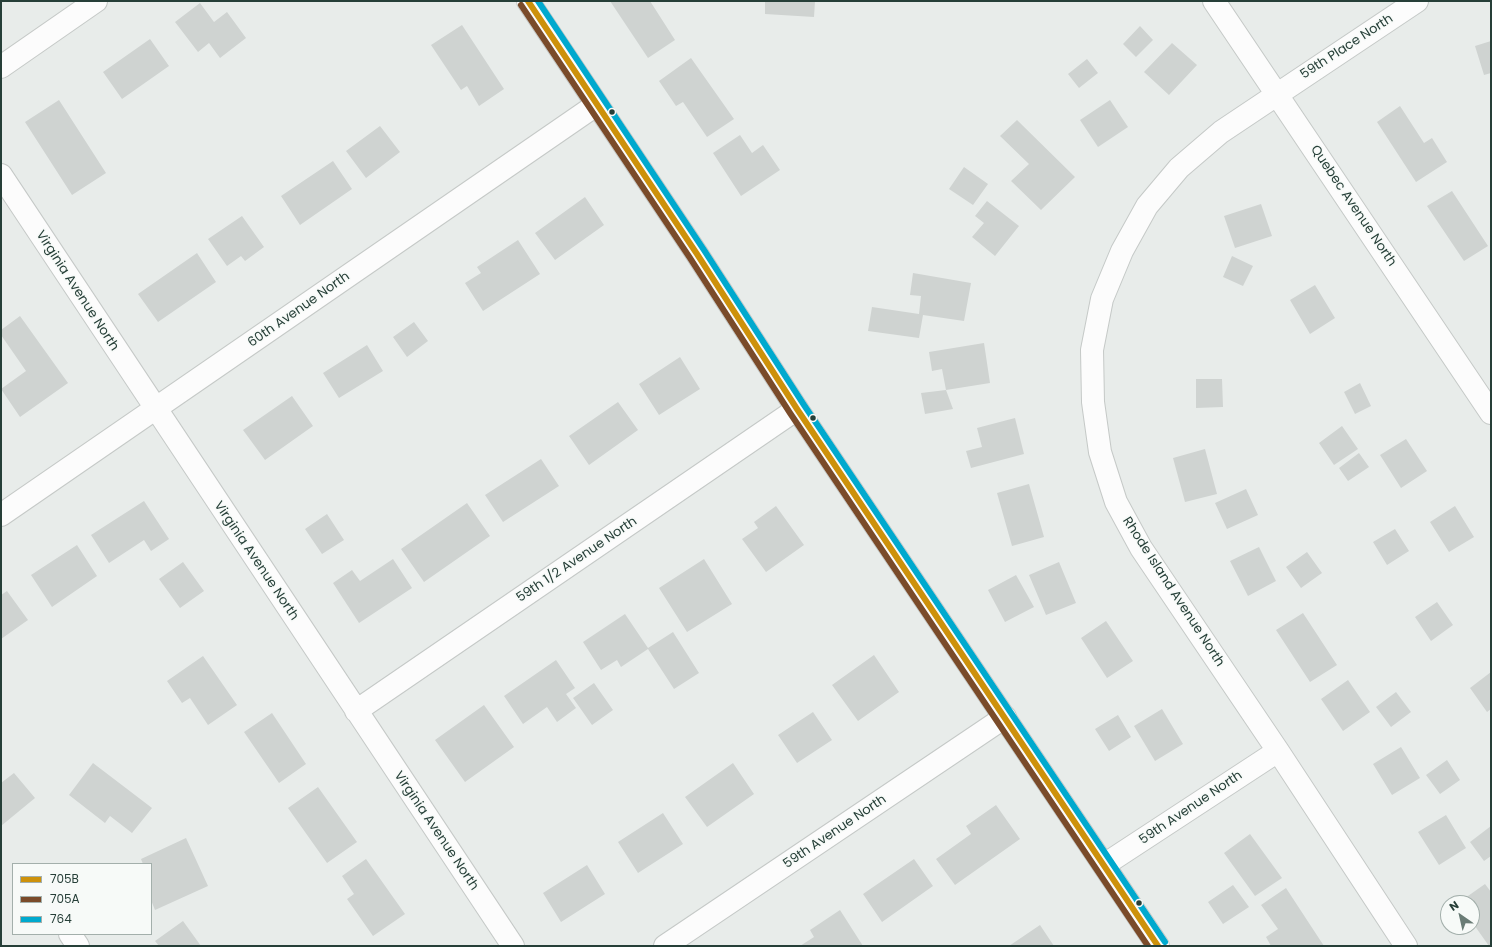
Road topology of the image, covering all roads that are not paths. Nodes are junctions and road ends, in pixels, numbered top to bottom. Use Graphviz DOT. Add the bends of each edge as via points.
graph roads {
  1 [pos="96,1"];
  2 [pos="528,1"];
  3 [pos="1214,1"];
  4 [pos="1417,1"];
  5 [pos="1,67"];
  6 [pos="1278,93"];
  7 [pos="596,105"];
  8 [pos="1,175"];
  9 [pos="155,409"];
  10 [pos="797,409"];
  11 [pos="1491,413"];
  12 [pos="1,515"];
  13 [pos="356,711"];
  14 [pos="1005,717"];
  15 [pos="1278,750"];
  16 [pos="1104,865"];
  17 [pos="71,935"];
  18 [pos="78,946"];
  19 [pos="513,946"];
  20 [pos="665,946"];
  21 [pos="1158,946"];
  22 [pos="1406,946"];
  1 -- 5 [label="street"];
  2 -- 7 [label="street"];
  3 -- 6 [label="street, Quebec Avenue North"];
  4 -- 6 [label="street, 59th Place North"];
  6 -- 11 [label="street, Quebec Avenue North"];
  6 -- 15 [label="street, Rhode Island Avenue North" via="1221,132 1179,168 1147,206 1122,251 1102,299 1092,350 1092,402 1100,452 1116,502 1141,548"];
  7 -- 9 [label="street, 60th Avenue North"];
  7 -- 10 [label="street" via="697,254"];
  8 -- 9 [label="street, Virginia Avenue North"];
  9 -- 12 [label="street, 60th Avenue North"];
  9 -- 13 [label="street, Virginia Avenue North"];
  10 -- 13 [label="street, 59th 1/2 Avenue North"];
  10 -- 14 [label="street"];
  13 -- 19 [label="street, Virginia Avenue North"];
  14 -- 16 [label="street"];
  14 -- 20 [label="street, 59th Avenue North"];
  15 -- 16 [label="street, 59th Avenue North"];
  15 -- 22 [label="street, Rhode Island Avenue North"];
  16 -- 21 [label="street"];
  17 -- 18 [label="street"];
}
